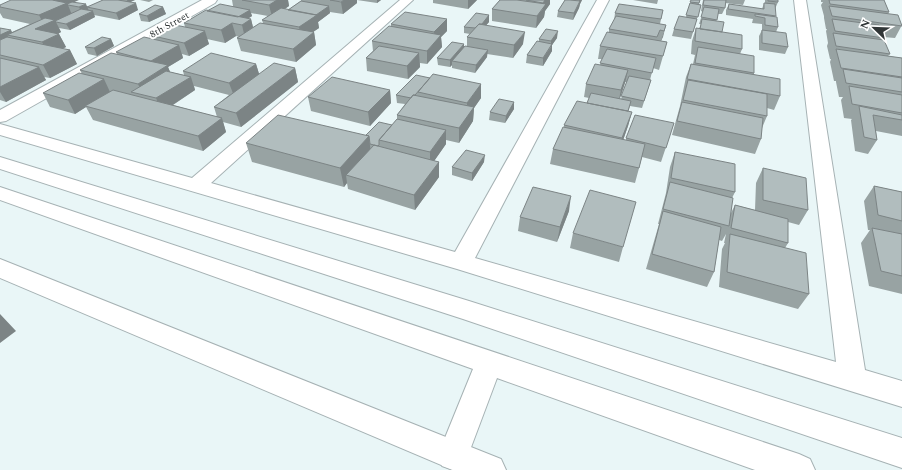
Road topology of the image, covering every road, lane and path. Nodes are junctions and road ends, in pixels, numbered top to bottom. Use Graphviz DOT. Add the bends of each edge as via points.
graph roads {
  1 [pos="211,0"];
  2 [pos="407,0"];
  3 [pos="603,0"];
  4 [pos="800,0"];
  5 [pos="0,117"];
  6 [pos="0,129"];
  7 [pos="0,163"];
  8 [pos="195,186"];
  9 [pos="0,193"];
  10 [pos="462,262"];
  11 [pos="0,268"];
  12 [pos="489,363"];
  13 [pos="852,378"];
  14 [pos="902,394"];
  15 [pos="902,453"];
  16 [pos="453,455"];
  17 [pos="490,470"];
  18 [pos="799,470"];
  1 -- 5 [label="main road, 8th Street"];
  2 -- 8 [label="main road"];
  3 -- 10 [label="main road"];
  4 -- 13 [label="main road"];
  6 -- 8 [label="main road"];
  7 -- 15 [label="main road" via="469,311"];
  8 -- 10 [label="main road"];
  9 -- 12 [label="main road"];
  10 -- 13 [label="main road"];
  11 -- 16 [label="main road"];
  12 -- 16 [label="main road"];
  12 -- 18 [label="main road"];
  13 -- 14 [label="main road"];
  16 -- 17 [label="main road"];
}
